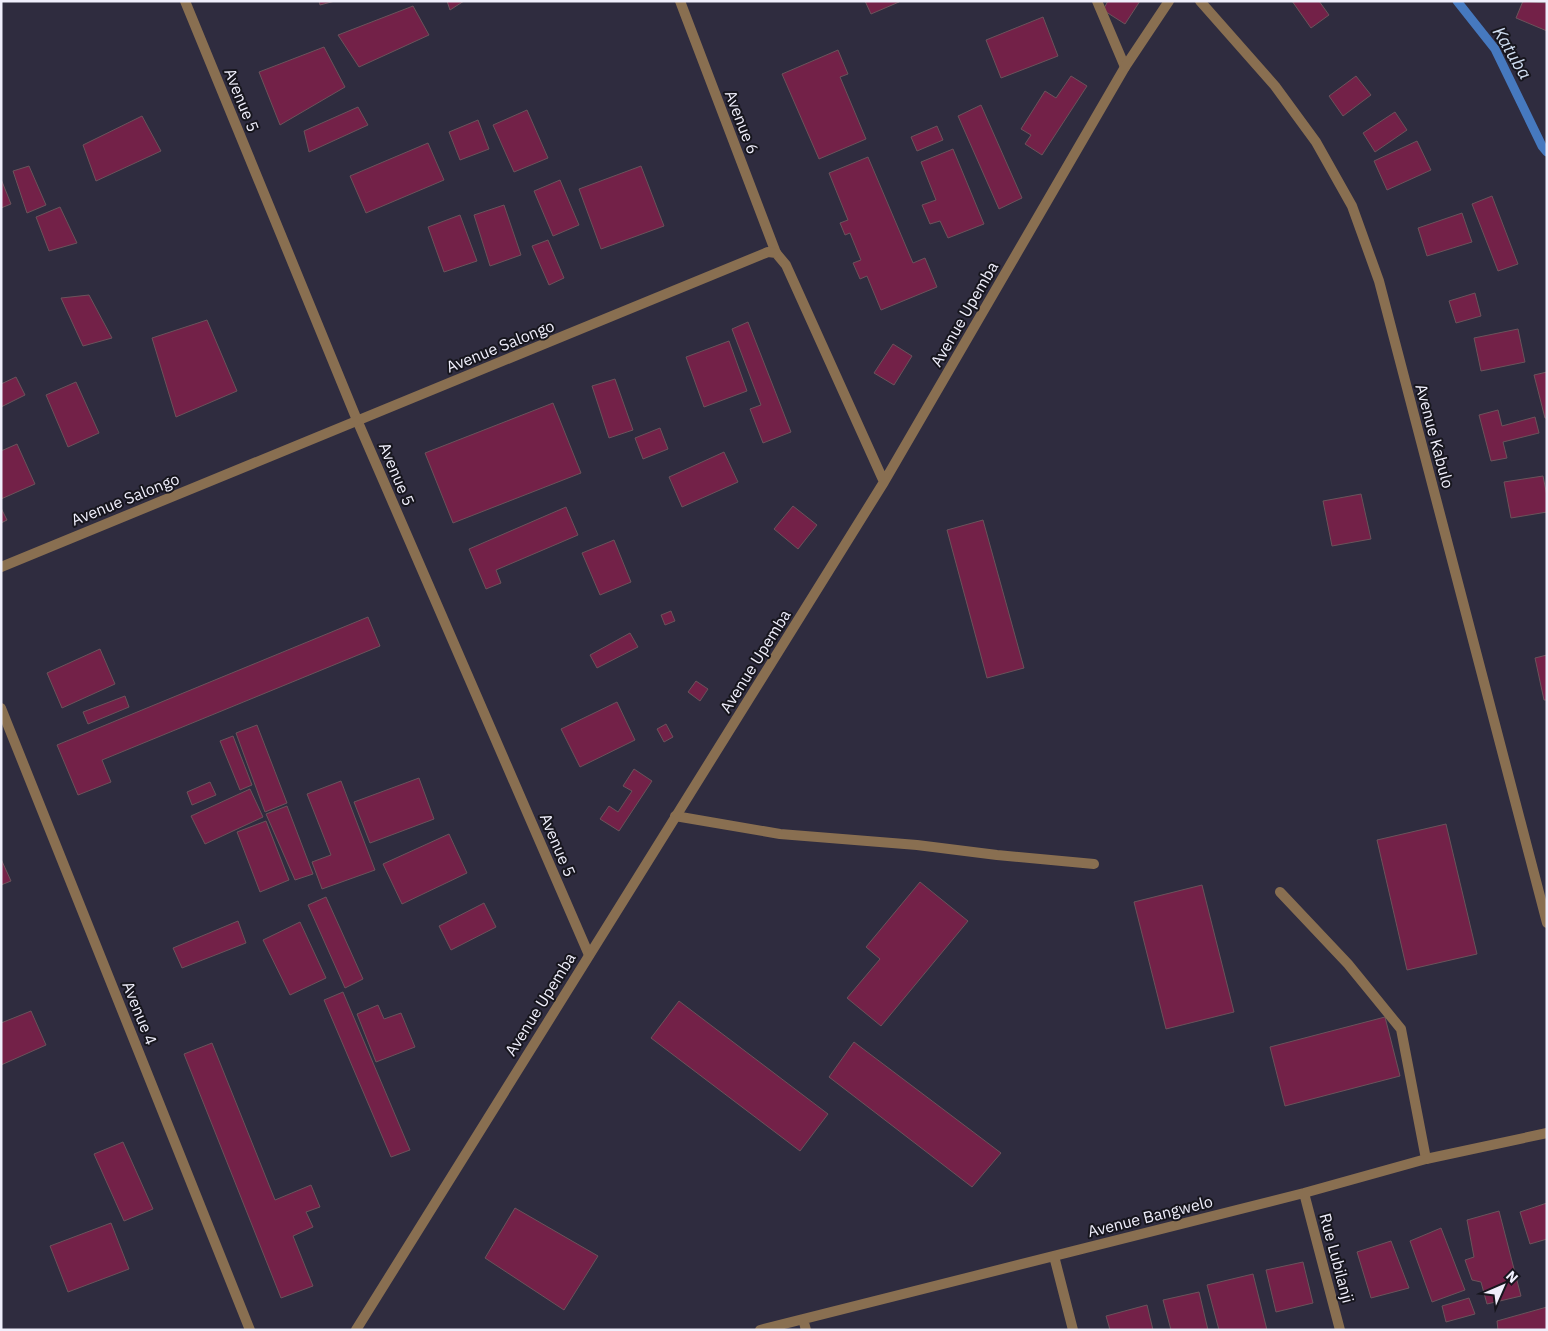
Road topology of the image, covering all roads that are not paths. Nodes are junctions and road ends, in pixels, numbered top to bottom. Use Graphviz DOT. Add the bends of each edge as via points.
graph roads {
  1 [pos="185,1"];
  2 [pos="680,1"];
  3 [pos="1097,1"];
  4 [pos="1169,1"];
  5 [pos="1200,1"];
  6 [pos="1125,67"];
  7 [pos="776,253"];
  8 [pos="357,420"];
  9 [pos="884,482"];
  10 [pos="1,566"];
  11 [pos="1,708"];
  12 [pos="675,816"];
  13 [pos="1094,864"];
  14 [pos="1280,892"];
  15 [pos="1547,923"];
  16 [pos="589,955"];
  17 [pos="1547,1133"];
  18 [pos="1426,1159"];
  19 [pos="1304,1193"];
  20 [pos="1054,1256"];
  21 [pos="803,1319"];
  22 [pos="250,1330"];
  23 [pos="356,1330"];
  24 [pos="760,1330"];
  25 [pos="806,1330"];
  26 [pos="1073,1330"];
  27 [pos="1340,1330"];
  1 -- 8 [label="street, Avenue 5"];
  2 -- 7 [label="street, Avenue 6"];
  3 -- 6 [label="street"];
  4 -- 6 [label="street, Avenue Upemba"];
  5 -- 15 [label="street, Avenue Kabulo" via="1275,86 1316,142 1352,206 1379,281"];
  6 -- 9 [label="street, Avenue Upemba"];
  7 -- 8 [label="street, Avenue Salongo" via="762,254"];
  7 -- 9 [label="street" via="786,265"];
  8 -- 10 [label="street, Avenue Salongo"];
  8 -- 16 [label="street, Avenue 5"];
  9 -- 12 [label="street, Avenue Upemba"];
  11 -- 22 [label="street, Avenue 4"];
  12 -- 13 [label="street" via="780,834 917,844"];
  12 -- 16 [label="street, Avenue Upemba"];
  14 -- 18 [label="street" via="1348,964 1401,1029"];
  16 -- 23 [label="street, Avenue Upemba"];
  17 -- 18 [label="street, Avenue Bangwelo"];
  18 -- 19 [label="street, Avenue Bangwelo"];
  19 -- 20 [label="street, Avenue Bangwelo"];
  19 -- 27 [label="street, Rue Lubilanji"];
  20 -- 21 [label="street, Avenue Bangwelo"];
  20 -- 26 [label="street"];
  21 -- 24 [label="street, Avenue Bangwelo"];
  21 -- 25 [label="street"];
}
